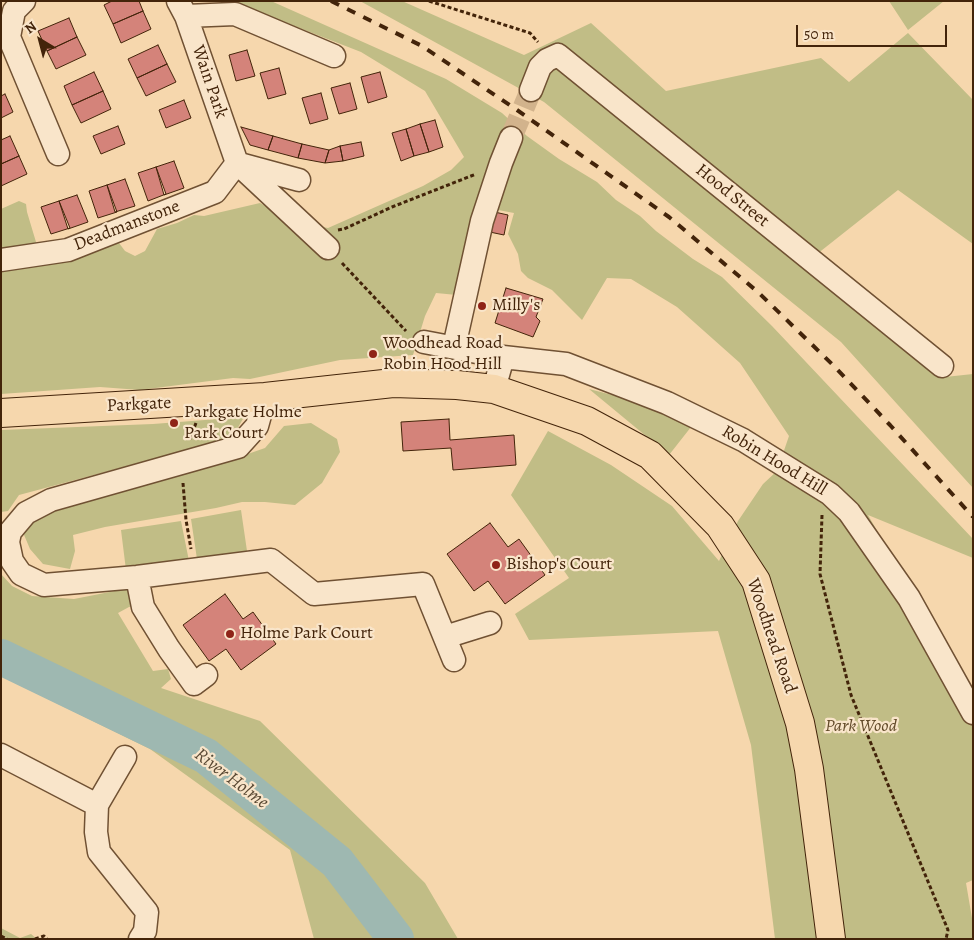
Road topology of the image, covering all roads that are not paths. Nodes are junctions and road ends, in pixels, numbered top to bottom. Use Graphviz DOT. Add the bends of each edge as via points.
graph roads {
  1 [pos="24,1"];
  2 [pos="182,9"];
  3 [pos="334,56"];
  4 [pos="531,90"];
  5 [pos="511,138"];
  6 [pos="58,154"];
  7 [pos="237,163"];
  8 [pos="299,180"];
  9 [pos="320,241"];
  10 [pos="1,260"];
  11 [pos="424,342"];
  12 [pos="454,347"];
  13 [pos="503,357"];
  14 [pos="942,366"];
  15 [pos="457,385"];
  16 [pos="494,389"];
  17 [pos="265,397"];
  18 [pos="1,413"];
  19 [pos="137,577"];
  20 [pos="490,623"];
  21 [pos="445,637"];
  22 [pos="454,660"];
  23 [pos="194,684"];
  24 [pos="973,713"];
  25 [pos="1,755"];
  26 [pos="125,757"];
  27 [pos="97,805"];
  28 [pos="140,939"];
  29 [pos="831,939"];
  1 -- 6 [label="street" via="14,11 8,38"];
  2 -- 3 [label="street" via="235,14"];
  2 -- 7 [label="street, Wain Park"];
  4 -- 14 [label="street, Hood Street" via="540,67 558,55"];
  5 -- 12 [label="street" via="482,221"];
  7 -- 8 [label="street"];
  7 -- 9 [label="street"];
  7 -- 10 [label="street, Deadmanstone" via="215,192 68,250"];
  11 -- 12 [label="street, Robin Hood Hill"];
  12 -- 13 [label="street, Robin Hood Hill"];
  13 -- 16 [label="street"];
  13 -- 24 [label="street, Robin Hood Hill" via="566,364 667,403 743,440 830,494 849,512 908,598"];
  15 -- 16 [label="main road, Woodhead Road"];
  15 -- 17 [label="main road, Parkgate" via="392,382"];
  16 -- 29 [label="main road, Woodhead Road" via="587,421 650,455 720,526 756,581 800,723"];
  17 -- 18 [label="main road, Parkgate"];
  17 -- 19 [label="street" via="257,426 238,447 51,500 26,512 10,532 8,542 12,561 21,574 44,585"];
  19 -- 21 [label="street" via="271,560 314,594 423,584"];
  19 -- 23 [label="street" via="143,607"];
  20 -- 21 [label="street"];
  21 -- 22 [label="street"];
  25 -- 27 [label="street"];
  26 -- 27 [label="street"];
  27 -- 28 [label="street" via="99,852 147,912 146,931"];
}
